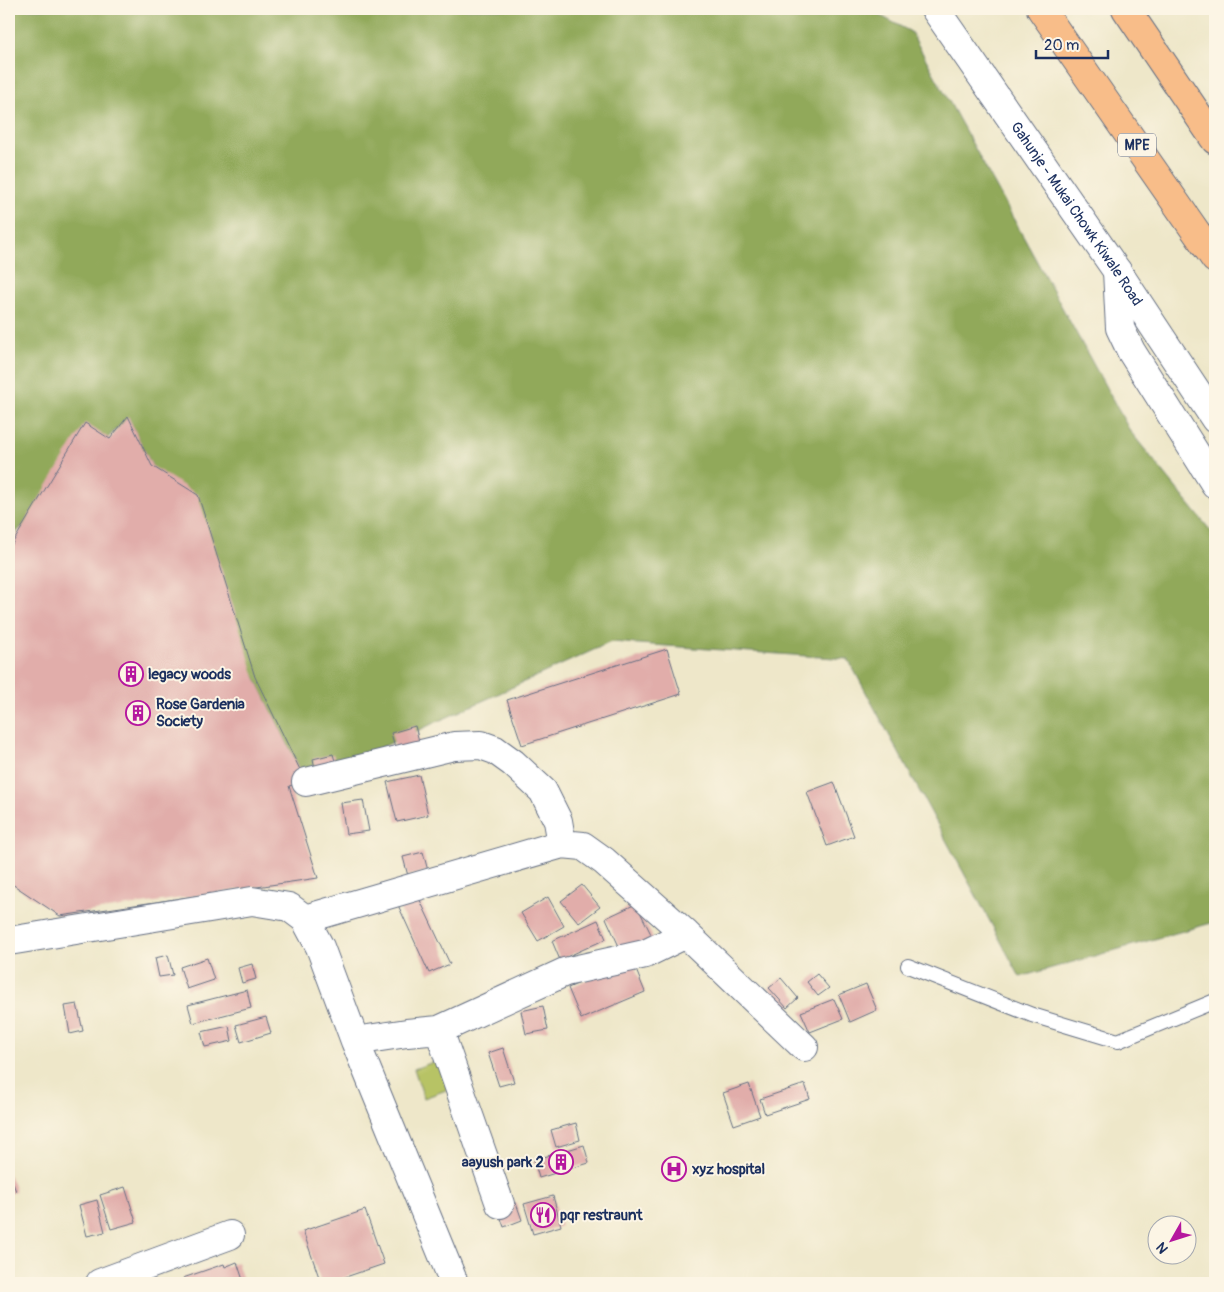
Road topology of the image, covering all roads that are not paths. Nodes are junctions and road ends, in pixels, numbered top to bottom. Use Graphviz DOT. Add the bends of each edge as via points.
graph roads {
  1 [pos="936,9"];
  2 [pos="1034,9"];
  3 [pos="1041,9"];
  4 [pos="1126,9"];
  5 [pos="1056,32"];
  6 [pos="1215,140"];
  7 [pos="1215,259"];
  8 [pos="1117,271"];
  9 [pos="1215,419"];
  10 [pos="1215,484"];
  11 [pos="306,782"];
  12 [pos="562,844"];
  13 [pos="306,919"];
  14 [pos="686,934"];
  15 [pos="9,941"];
  16 [pos="908,966"];
  17 [pos="1215,1001"];
  18 [pos="439,1030"];
  19 [pos="355,1041"];
  20 [pos="804,1047"];
  21 [pos="500,1204"];
  22 [pos="230,1235"];
  23 [pos="100,1283"];
  24 [pos="454,1283"];
  1 -- 8 [label="street, Gahunje - Mukai Chowk Kiwale Road"];
  2 -- 5 [label="highway"];
  3 -- 5 [label="highway, MPE"];
  4 -- 6 [label="highway"];
  5 -- 7 [label="highway, MPE"];
  8 -- 9 [label="street, Gahunje - Mukai Chowk Kiwale Road"];
  8 -- 10 [label="street" via="1120,328 1130,351"];
  11 -- 12 [label="street" via="454,746 481,746 495,750 513,763 543,791 558,821"];
  12 -- 13 [label="street"];
  12 -- 14 [label="street" via="582,846 604,861"];
  13 -- 15 [label="street" via="289,908 252,901"];
  13 -- 19 [label="street" via="320,947"];
  14 -- 18 [label="street" via="645,954 565,972"];
  14 -- 20 [label="street"];
  16 -- 17 [label="lane" via="1032,1016 1118,1041"];
  18 -- 19 [label="street"];
  18 -- 21 [label="street"];
  19 -- 24 [label="street"];
  22 -- 23 [label="street"];
}
